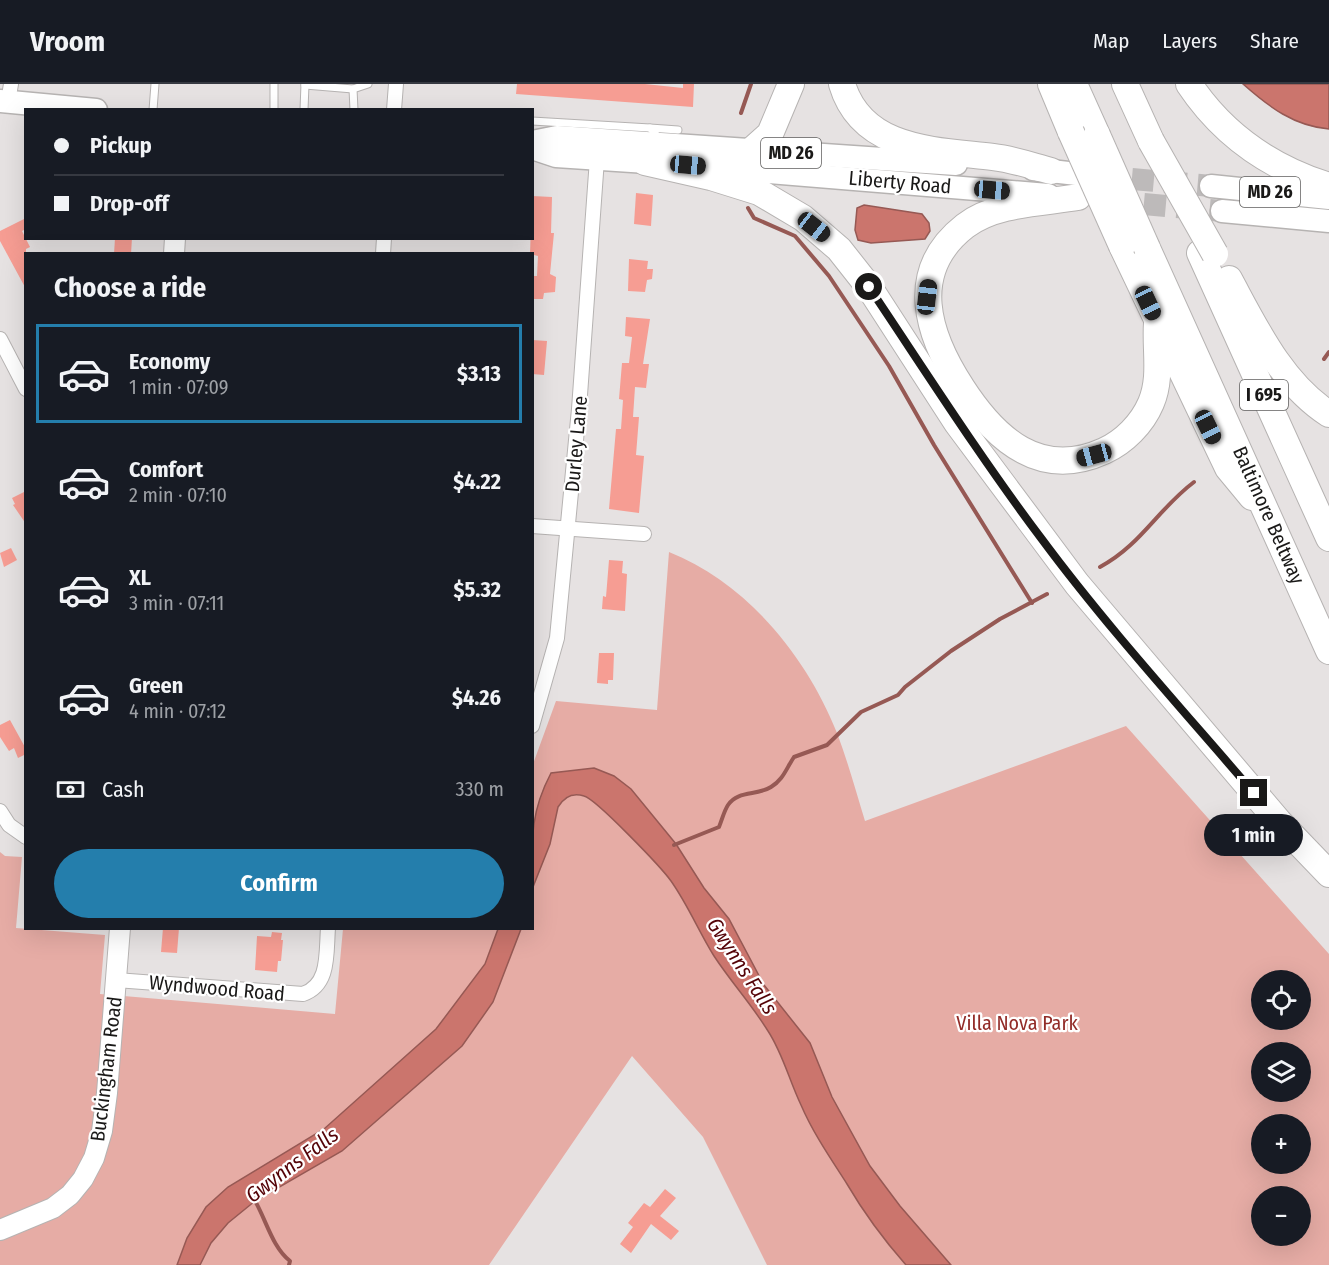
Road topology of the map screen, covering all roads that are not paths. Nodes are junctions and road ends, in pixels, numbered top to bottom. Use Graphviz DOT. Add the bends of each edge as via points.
graph roads {
  1 [pos="155,84"];
  2 [pos="274,84"];
  3 [pos="304,84"];
  4 [pos="368,84"];
  5 [pos="393,84"];
  6 [pos="791,84"];
  7 [pos="842,84"];
  8 [pos="1051,84"];
  9 [pos="1074,84"];
  10 [pos="1125,84"];
  11 [pos="1189,84"];
  12 [pos="353,89"];
  13 [pos="6,95"];
  14 [pos="84,108"];
  15 [pos="153,108"];
  16 [pos="274,108"];
  17 [pos="304,108"];
  18 [pos="354,108"];
  19 [pos="394,108"];
  20 [pos="534,121"];
  21 [pos="665,134"];
  22 [pos="534,142"];
  23 [pos="534,149"];
  24 [pos="751,151"];
  25 [pos="597,159"];
  26 [pos="645,162"];
  27 [pos="1051,171"];
  28 [pos="1211,186"];
  29 [pos="1329,186"];
  30 [pos="1081,190"];
  31 [pos="1329,198"];
  32 [pos="1222,212"];
  33 [pos="1329,221"];
  34 [pos="1134,247"];
  35 [pos="1208,253"];
  36 [pos="1157,323"];
  37 [pos="0,339"];
  38 [pos="24,384"];
  39 [pos="1329,414"];
  40 [pos="1273,523"];
  41 [pos="534,526"];
  42 [pos="568,530"];
  43 [pos="644,534"];
  44 [pos="1329,538"];
  45 [pos="1329,651"];
  46 [pos="534,719"];
  47 [pos="0,811"];
  48 [pos="24,836"];
  49 [pos="1329,874"];
  50 [pos="120,930"];
  51 [pos="328,930"];
  52 [pos="116,980"];
  53 [pos="0,1230"];
  1 -- 15 [label="lane"];
  2 -- 16 [label="lane"];
  3 -- 12 [label="lane"];
  3 -- 17 [label="lane"];
  4 -- 12 [label="lane"];
  5 -- 19 [label="street"];
  6 -- 24 [label="highway" via="770,134"];
  7 -- 27 [label="highway" via="861,118 883,136 935,152 996,157"];
  8 -- 34 [label="highway, bridge" via="1071,132"];
  9 -- 34 [label="highway, Baltimore Beltway / I 695, bridge" via="1097,135"];
  10 -- 35 [label="highway, I 695, bridge"];
  11 -- 29 [label="highway" via="1213,116 1248,147"];
  12 -- 18 [label="lane"];
  13 -- 14 [label="main road"];
  20 -- 21 [label="lane"];
  21 -- 22 [label="main road, Liberty Road / MD 26" via="557,137"];
  21 -- 24 [label="main road, Liberty Road / MD 26"];
  23 -- 25 [label="main road, Liberty Road / MD 26" via="556,156"];
  24 -- 27 [label="main road, Liberty Road / MD 26"];
  25 -- 26 [label="main road, Liberty Road / MD 26"];
  25 -- 42 [label="street, Durley Lane"];
  26 -- 30 [label="main road, Liberty Road / MD 26"];
  26 -- 49 [label="highway" via="759,192 803,218 838,249 869,287 957,423 1077,585 1271,813"];
  27 -- 30 [label="main road, Liberty Road / MD 26"];
  28 -- 31 [label="main road, MD 26"];
  30 -- 36 [label="highway" via="995,211 965,225 946,245 933,269 927,297 930,325 950,370 978,412 1009,443 1045,458 1080,459 1120,442 1143,417 1158,372"];
  32 -- 33 [label="main road, MD 26"];
  34 -- 36 [label="highway"];
  34 -- 40 [label="highway, Baltimore Beltway / I 695"];
  35 -- 39 [label="highway" via="1272,356 1314,404"];
  35 -- 44 [label="highway, I 695"];
  36 -- 40 [label="highway" via="1228,468"];
  37 -- 38 [label="street"];
  40 -- 45 [label="highway, Baltimore Beltway / I 695"];
  41 -- 42 [label="street"];
  42 -- 43 [label="street"];
  42 -- 46 [label="street, Durley Lane" via="557,638"];
  47 -- 48 [label="street" via="9,825"];
  50 -- 52 [label="street, Buckingham Road"];
  51 -- 52 [label="street, Wyndwood Road" via="324,974 316,988 303,994"];
  52 -- 53 [label="street, Buckingham Road" via="107,1093 94,1158 70,1195 53,1208"];
}
